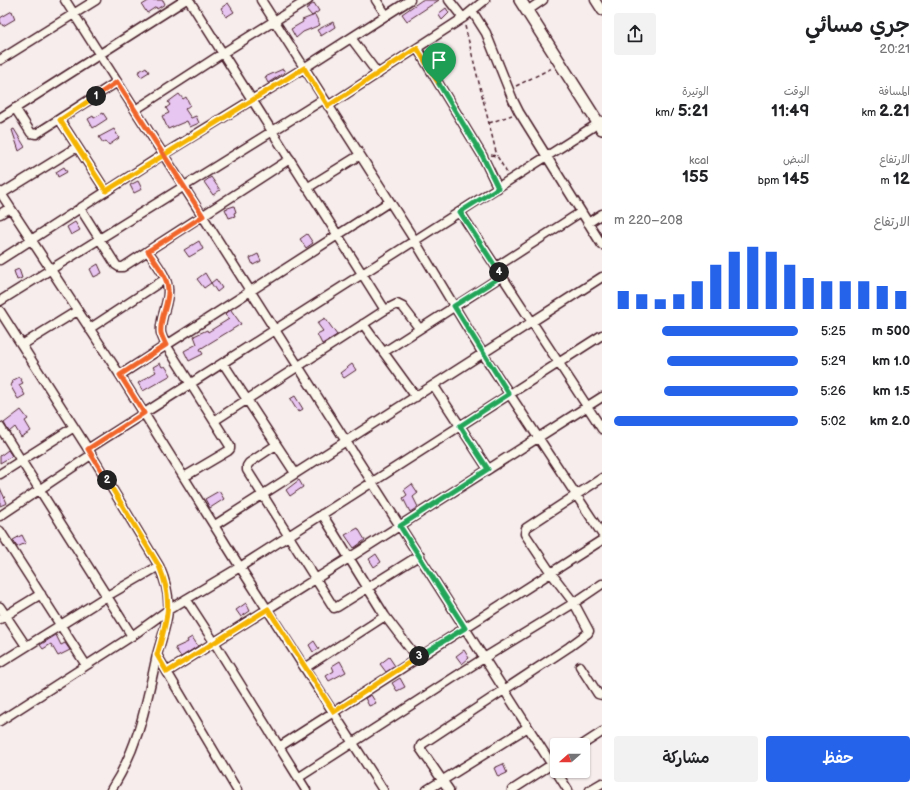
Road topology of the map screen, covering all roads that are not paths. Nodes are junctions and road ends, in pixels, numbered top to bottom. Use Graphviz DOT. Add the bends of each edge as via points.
graph roads {
  1 [pos="65,0"];
  2 [pos="96,0"];
  3 [pos="185,0"];
  4 [pos="189,0"];
  5 [pos="261,0"];
  6 [pos="308,0"];
  7 [pos="376,0"];
  8 [pos="410,0"];
  9 [pos="449,0"];
  10 [pos="485,0"];
  11 [pos="520,0"];
  12 [pos="543,0"];
  13 [pos="472,11"];
  14 [pos="527,11"];
  15 [pos="74,14"];
  16 [pos="386,15"];
  17 [pos="463,18"];
  18 [pos="274,21"];
  19 [pos="351,38"];
  20 [pos="417,48"];
  21 [pos="223,53"];
  22 [pos="100,55"];
  23 [pos="0,60"];
  24 [pos="304,68"];
  25 [pos="378,74"];
  26 [pos="117,82"];
  27 [pos="253,100"];
  28 [pos="326,103"];
  29 [pos="15,108"];
  30 [pos="135,110"];
  31 [pos="0,118"];
  32 [pos="60,120"];
  33 [pos="601,124"];
  34 [pos="272,131"];
  35 [pos="77,147"];
  36 [pos="164,154"];
  37 [pos="360,155"];
  38 [pos="547,156"];
  39 [pos="290,159"];
  40 [pos="184,186"];
  41 [pos="308,188"];
  42 [pos="498,188"];
  43 [pos="106,191"];
  44 [pos="1,193"];
  45 [pos="390,202"];
  46 [pos="10,208"];
  47 [pos="80,208"];
  48 [pos="460,212"];
  49 [pos="581,212"];
  50 [pos="0,214"];
  51 [pos="602,214"];
  52 [pos="203,216"];
  53 [pos="588,223"];
  54 [pos="337,235"];
  55 [pos="100,239"];
  56 [pos="31,240"];
  57 [pos="415,241"];
  58 [pos="602,245"];
  59 [pos="148,251"];
  60 [pos="0,260"];
  61 [pos="496,267"];
  62 [pos="50,270"];
  63 [pos="362,274"];
  64 [pos="502,276"];
  65 [pos="602,277"];
  66 [pos="165,279"];
  67 [pos="250,291"];
  68 [pos="0,301"];
  69 [pos="454,306"];
  70 [pos="385,310"];
  71 [pos="0,311"];
  72 [pos="77,311"];
  73 [pos="532,323"];
  74 [pos="363,324"];
  75 [pos="419,328"];
  76 [pos="89,329"];
  77 [pos="275,330"];
  78 [pos="602,335"];
  79 [pos="22,345"];
  80 [pos="166,345"];
  81 [pos="384,352"];
  82 [pos="484,354"];
  83 [pos="223,363"];
  84 [pos="558,363"];
  85 [pos="298,366"];
  86 [pos="120,375"];
  87 [pos="190,383"];
  88 [pos="434,386"];
  89 [pos="509,394"];
  90 [pos="416,396"];
  91 [pos="602,397"];
  92 [pos="247,400"];
  93 [pos="587,407"];
  94 [pos="144,413"];
  95 [pos="214,421"];
  96 [pos="460,426"];
  97 [pos="0,427"];
  98 [pos="74,427"];
  99 [pos="602,429"];
  100 [pos="538,438"];
  101 [pos="346,441"];
  102 [pos="276,444"];
  103 [pos="89,452"];
  104 [pos="22,460"];
  105 [pos="488,469"];
  106 [pos="295,473"];
  107 [pos="0,474"];
  108 [pos="184,477"];
  109 [pos="602,478"];
  110 [pos="372,482"];
  111 [pos="40,489"];
  112 [pos="263,494"];
  113 [pos="576,495"];
  114 [pos="322,514"];
  115 [pos="0,516"];
  116 [pos="215,526"];
  117 [pos="400,526"];
  118 [pos="0,531"];
  119 [pos="602,534"];
  120 [pos="289,536"];
  121 [pos="602,540"];
  122 [pos="420,555"];
  123 [pos="349,558"];
  124 [pos="159,566"];
  125 [pos="240,567"];
  126 [pos="551,573"];
  127 [pos="316,578"];
  128 [pos="602,584"];
  129 [pos="368,588"];
  130 [pos="41,594"];
  131 [pos="107,596"];
  132 [pos="186,599"];
  133 [pos="574,603"];
  134 [pos="0,607"];
  135 [pos="268,609"];
  136 [pos="168,610"];
  137 [pos="385,616"];
  138 [pos="3,617"];
  139 [pos="61,624"];
  140 [pos="465,628"];
  141 [pos="132,636"];
  142 [pos="214,642"];
  143 [pos="26,646"];
  144 [pos="157,655"];
  145 [pos="417,658"];
  146 [pos="484,658"];
  147 [pos="0,663"];
  148 [pos="86,665"];
  149 [pos="580,666"];
  150 [pos="305,668"];
  151 [pos="167,672"];
  152 [pos="504,690"];
  153 [pos="602,695"];
  154 [pos="334,712"];
  155 [pos="0,720"];
  156 [pos="528,727"];
  157 [pos="602,732"];
  158 [pos="590,740"];
  159 [pos="353,743"];
  160 [pos="279,747"];
  161 [pos="550,757"];
  162 [pos="550,766"];
  163 [pos="298,778"];
  164 [pos="562,778"];
  165 [pos="442,780"];
  166 [pos="602,782"];
  167 [pos="111,790"];
  168 [pos="237,790"];
  169 [pos="306,790"];
  170 [pos="383,790"];
  171 [pos="427,790"];
  172 [pos="448,790"];
  173 [pos="512,790"];
  174 [pos="568,790"];
  175 [pos="590,790"];
  1 -- 15 [label="street"];
  2 -- 15 [label="street"];
  3 -- 22 [label="street"];
  4 -- 21 [label="street"];
  5 -- 18 [label="street"];
  6 -- 18 [label="street"];
  7 -- 16 [label="street"];
  8 -- 16 [label="street"];
  9 -- 17 [label="street"];
  10 -- 13 [label="street"];
  11 -- 14 [label="street"];
  12 -- 14 [label="street"];
  13 -- 17 [label="street"];
  13 -- 38 [label="street" via="486,33 519,112"];
  14 -- 33 [label="street"];
  15 -- 22 [label="street"];
  15 -- 23 [label="street"];
  16 -- 19 [label="street"];
  17 -- 20 [label="street"];
  18 -- 21 [label="street"];
  18 -- 24 [label="street"];
  19 -- 24 [label="street"];
  19 -- 25 [label="street"];
  20 -- 25 [label="street"];
  20 -- 42 [label="street" via="482,155"];
  21 -- 27 [label="street"];
  21 -- 30 [label="street"];
  22 -- 26 [label="street"];
  22 -- 29 [label="street"];
  24 -- 27 [label="street"];
  24 -- 28 [label="street"];
  25 -- 28 [label="street"];
  26 -- 30 [label="street"];
  26 -- 32 [label="street"];
  27 -- 34 [label="street"];
  27 -- 36 [label="street"];
  28 -- 34 [label="street"];
  28 -- 37 [label="street"];
  29 -- 31 [label="street"];
  29 -- 32 [label="street" via="34,134"];
  30 -- 36 [label="street"];
  32 -- 35 [label="street"];
  33 -- 38 [label="street"];
  34 -- 39 [label="street"];
  34 -- 40 [label="street"];
  35 -- 43 [label="street"];
  35 -- 44 [label="street"];
  36 -- 40 [label="street"];
  36 -- 43 [label="street"];
  37 -- 41 [label="street"];
  37 -- 45 [label="street"];
  38 -- 42 [label="street"];
  38 -- 49 [label="street"];
  39 -- 41 [label="street"];
  39 -- 52 [label="street"];
  40 -- 52 [label="street"];
  40 -- 55 [label="street"];
  41 -- 54 [label="street"];
  42 -- 48 [label="street"];
  43 -- 47 [label="street"];
  44 -- 46 [label="street"];
  45 -- 54 [label="street"];
  45 -- 57 [label="street"];
  46 -- 50 [label="street"];
  46 -- 56 [label="street"];
  47 -- 55 [label="street"];
  47 -- 56 [label="street"];
  48 -- 57 [label="street"];
  48 -- 61 [label="street"];
  49 -- 53 [label="street"];
  49 -- 61 [label="street"];
  51 -- 53 [label="street"];
  52 -- 59 [label="street"];
  52 -- 67 [label="street"];
  53 -- 58 [label="street"];
  54 -- 63 [label="street"];
  54 -- 67 [label="street"];
  55 -- 59 [label="street" via="119,267"];
  55 -- 62 [label="street"];
  56 -- 60 [label="street"];
  56 -- 62 [label="street"];
  57 -- 63 [label="street"];
  57 -- 69 [label="street"];
  59 -- 66 [label="street"];
  61 -- 64 [label="street"];
  62 -- 68 [label="street"];
  62 -- 72 [label="street"];
  63 -- 70 [label="street"];
  63 -- 77 [label="street"];
  64 -- 69 [label="street"];
  64 -- 73 [label="street"];
  65 -- 73 [label="street"];
  66 -- 76 [label="street"];
  66 -- 80 [label="street" via="168,298 161,335"];
  67 -- 77 [label="street"];
  67 -- 80 [label="street"];
  69 -- 75 [label="street"];
  69 -- 82 [label="street"];
  70 -- 74 [label="street"];
  70 -- 75 [label="street" via="400,305"];
  71 -- 79 [label="street"];
  72 -- 76 [label="street"];
  72 -- 79 [label="street"];
  73 -- 82 [label="street"];
  73 -- 84 [label="street"];
  74 -- 81 [label="street"];
  74 -- 85 [label="street"];
  75 -- 81 [label="street"];
  76 -- 86 [label="street"];
  77 -- 83 [label="street"];
  77 -- 85 [label="street"];
  78 -- 84 [label="street"];
  79 -- 98 [label="street"];
  80 -- 86 [label="street"];
  80 -- 87 [label="street"];
  81 -- 90 [label="street"];
  82 -- 88 [label="street"];
  82 -- 89 [label="street"];
  83 -- 87 [label="street"];
  83 -- 92 [label="street"];
  84 -- 89 [label="street"];
  84 -- 93 [label="street"];
  85 -- 92 [label="street"];
  85 -- 101 [label="street"];
  86 -- 94 [label="street"];
  87 -- 94 [label="street"];
  87 -- 95 [label="street"];
  88 -- 90 [label="street"];
  88 -- 96 [label="street"];
  89 -- 96 [label="street"];
  89 -- 100 [label="street"];
  90 -- 101 [label="street"];
  91 -- 93 [label="street"];
  92 -- 95 [label="street"];
  92 -- 102 [label="street"];
  93 -- 99 [label="street"];
  93 -- 100 [label="street"];
  94 -- 103 [label="street"];
  94 -- 108 [label="street"];
  95 -- 108 [label="street" via="230,449"];
  96 -- 105 [label="street"];
  96 -- 110 [label="street"];
  97 -- 104 [label="street"];
  98 -- 103 [label="street"];
  98 -- 104 [label="street"];
  100 -- 105 [label="street"];
  100 -- 113 [label="street"];
  101 -- 106 [label="street"];
  101 -- 110 [label="street"];
  102 -- 106 [label="street"];
  102 -- 112 [label="street" via="247,466"];
  103 -- 111 [label="street"];
  103 -- 124 [label="street"];
  104 -- 107 [label="street"];
  104 -- 111 [label="street"];
  105 -- 117 [label="street"];
  106 -- 112 [label="street"];
  108 -- 116 [label="street"];
  109 -- 113 [label="street"];
  110 -- 114 [label="street"];
  110 -- 117 [label="street"];
  111 -- 115 [label="street"];
  111 -- 131 [label="street"];
  112 -- 116 [label="street"];
  112 -- 120 [label="street"];
  113 -- 119 [label="street"];
  113 -- 126 [label="street" via="524,531"];
  114 -- 120 [label="street"];
  114 -- 123 [label="street"];
  116 -- 125 [label="street"];
  117 -- 122 [label="street"];
  117 -- 123 [label="street"];
  118 -- 130 [label="street"];
  120 -- 125 [label="street"];
  120 -- 127 [label="street"];
  121 -- 126 [label="street"];
  122 -- 129 [label="street"];
  122 -- 140 [label="street"];
  123 -- 127 [label="street"];
  123 -- 129 [label="street"];
  124 -- 131 [label="street"];
  124 -- 136 [label="street" via="166,586"];
  125 -- 132 [label="street"];
  125 -- 135 [label="street"];
  126 -- 133 [label="street"];
  126 -- 140 [label="street"];
  127 -- 129 [label="street" via="334,608"];
  127 -- 135 [label="street"];
  128 -- 133 [label="street"];
  129 -- 137 [label="street"];
  130 -- 138 [label="street"];
  130 -- 139 [label="street"];
  131 -- 139 [label="street"];
  131 -- 141 [label="street"];
  132 -- 136 [label="street"];
  132 -- 142 [label="street"];
  133 -- 146 [label="street"];
  133 -- 152 [label="street" via="589,628 588,633"];
  134 -- 138 [label="street"];
  135 -- 142 [label="street"];
  135 -- 150 [label="street"];
  136 -- 141 [label="street"];
  136 -- 144 [label="street"];
  137 -- 145 [label="street"];
  137 -- 150 [label="street"];
  138 -- 143 [label="street"];
  139 -- 143 [label="street"];
  139 -- 148 [label="street"];
  140 -- 145 [label="street"];
  140 -- 146 [label="street"];
  141 -- 148 [label="street"];
  142 -- 151 [label="street"];
  142 -- 160 [label="street"];
  143 -- 147 [label="street"];
  144 -- 151 [label="street"];
  144 -- 167 [label="street" via="137,736"];
  145 -- 154 [label="street"];
  146 -- 152 [label="street"];
  146 -- 159 [label="street"];
  148 -- 155 [label="street"];
  149 -- 153 [label="street" via="598,694"];
  150 -- 154 [label="street"];
  151 -- 168 [label="street"];
  152 -- 156 [label="street"];
  152 -- 165 [label="street" via="420,746"];
  154 -- 159 [label="street"];
  154 -- 160 [label="street"];
  156 -- 161 [label="street"];
  156 -- 165 [label="street"];
  157 -- 158 [label="street"];
  159 -- 163 [label="street"];
  159 -- 170 [label="street"];
  160 -- 163 [label="street"];
  162 -- 173 [label="street"];
  163 -- 169 [label="street"];
  164 -- 174 [label="street"];
  165 -- 171 [label="street"];
  165 -- 172 [label="street"];
  166 -- 175 [label="street"];
}
